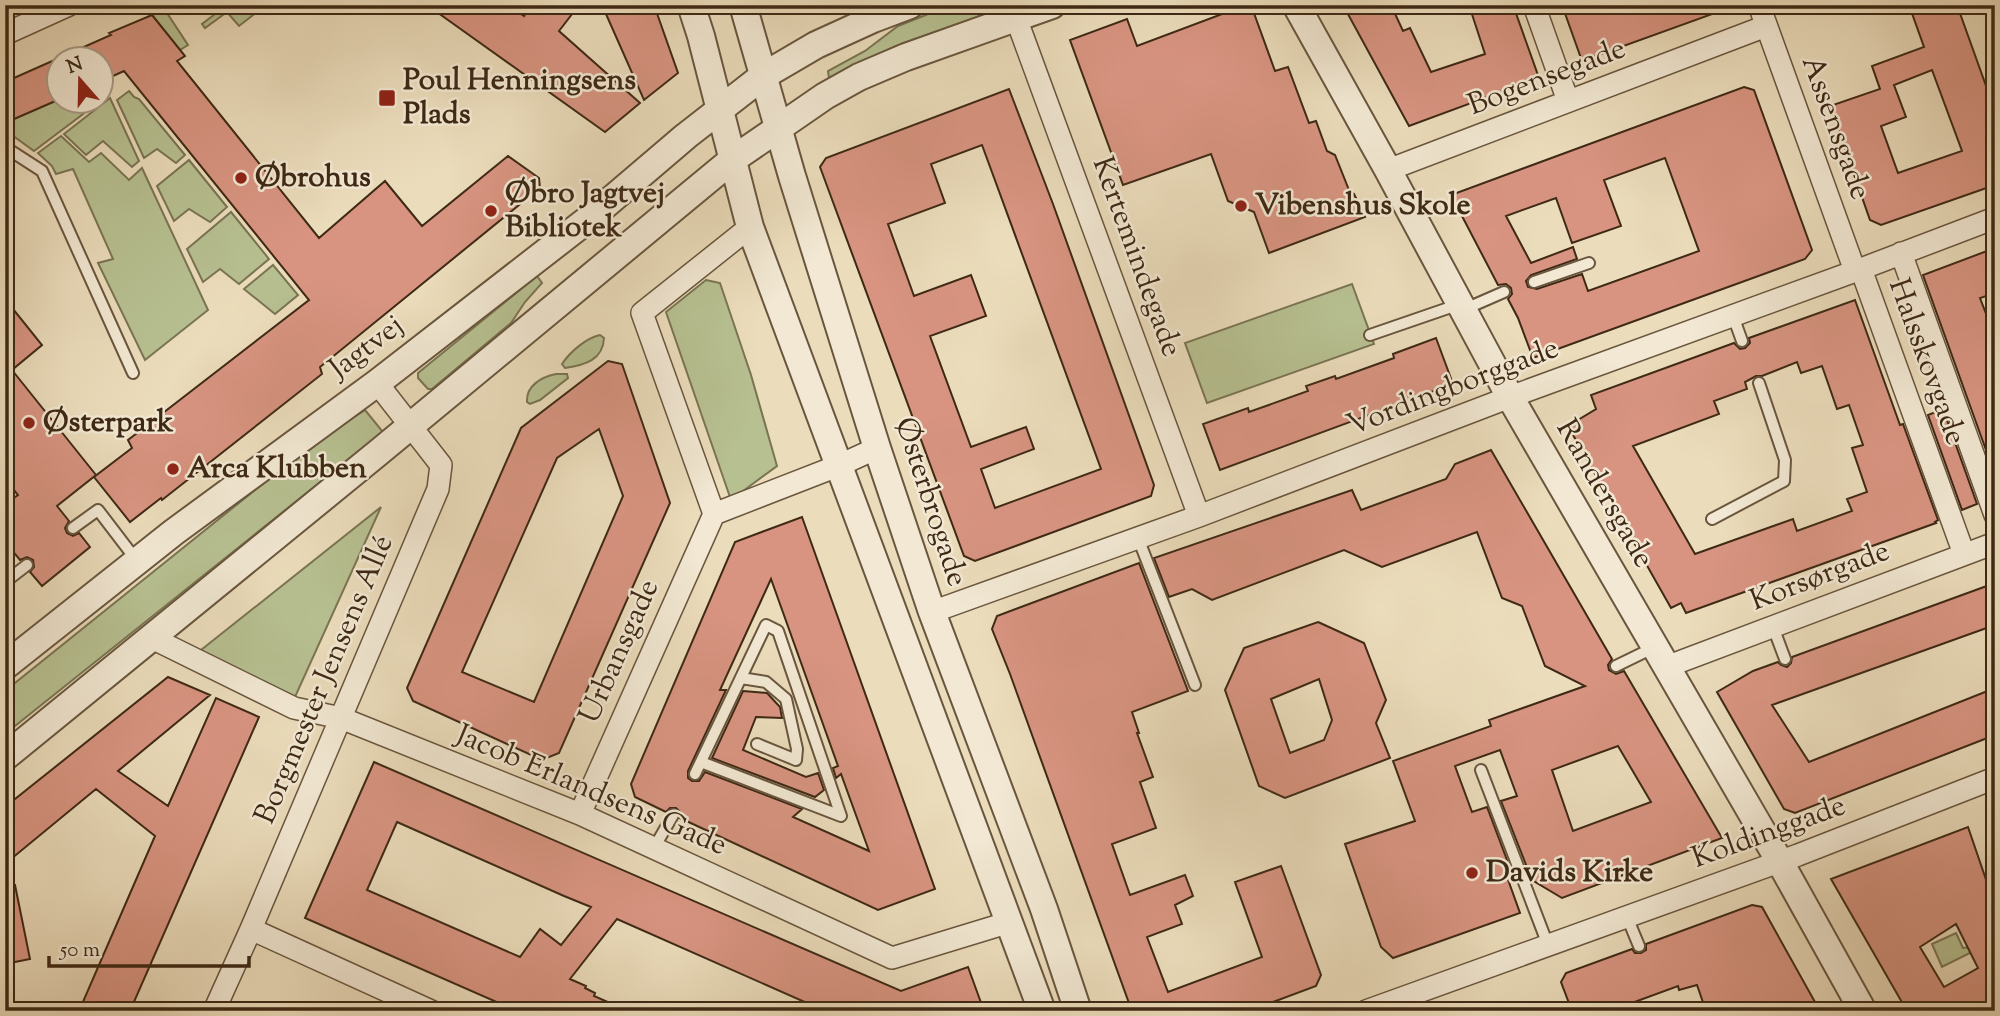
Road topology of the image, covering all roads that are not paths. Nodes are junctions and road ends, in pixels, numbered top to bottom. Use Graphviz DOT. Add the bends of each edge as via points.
graph roads {
  1 [pos="69,5"];
  2 [pos="691,5"];
  3 [pos="743,5"];
  4 [pos="910,5"];
  5 [pos="1052,5"];
  6 [pos="1296,5"];
  7 [pos="1534,5"];
  8 [pos="1759,5"];
  9 [pos="1016,18"];
  10 [pos="1766,26"];
  11 [pos="5,34"];
  12 [pos="763,76"];
  13 [pos="1568,101"];
  14 [pos="720,109"];
  15 [pos="777,127"];
  16 [pos="5,144"];
  17 [pos="732,160"];
  18 [pos="1388,170"];
  19 [pos="1995,218"];
  20 [pos="750,228"];
  21 [pos="1901,253"];
  22 [pos="1589,263"];
  23 [pos="1858,270"];
  24 [pos="1534,282"];
  25 [pos="1504,292"];
  26 [pos="1461,307"];
  27 [pos="1733,316"];
  28 [pos="1370,335"];
  29 [pos="1742,341"];
  30 [pos="133,373"];
  31 [pos="377,383"];
  32 [pos="1759,383"];
  33 [pos="1510,397"];
  34 [pos="411,425"];
  35 [pos="877,448"];
  36 [pos="840,465"];
  37 [pos="714,514"];
  38 [pos="1995,515"];
  39 [pos="1199,516"];
  40 [pos="1712,519"];
  41 [pos="73,528"];
  42 [pos="1138,538"];
  43 [pos="1995,543"];
  44 [pos="1964,554"];
  45 [pos="137,561"];
  46 [pos="27,565"];
  47 [pos="5,582"];
  48 [pos="932,612"];
  49 [pos="898,624"];
  50 [pos="1773,627"];
  51 [pos="152,638"];
  52 [pos="1660,657"];
  53 [pos="1785,659"];
  54 [pos="6,665"];
  55 [pos="1616,666"];
  56 [pos="741,678"];
  57 [pos="1195,685"];
  58 [pos="341,718"];
  59 [pos="757,744"];
  60 [pos="5,757"];
  61 [pos="701,762"];
  62 [pos="1481,770"];
  63 [pos="695,774"];
  64 [pos="1995,778"];
  65 [pos="580,814"];
  66 [pos="673,815"];
  67 [pos="654,848"];
  68 [pos="1780,862"];
  69 [pos="1044,909"];
  70 [pos="1627,917"];
  71 [pos="1010,922"];
  72 [pos="251,929"];
  73 [pos="1548,946"];
  74 [pos="1639,946"];
  75 [pos="214,1011"];
  76 [pos="431,1011"];
  77 [pos="1042,1011"];
  78 [pos="1079,1011"];
  79 [pos="1366,1011"];
  80 [pos="1863,1011"];
  1 -- 11 [label="street"];
  2 -- 14 [label="street"];
  3 -- 12 [label="street, Østerbrogade"];
  4 -- 12 [label="street, Jagtvej" via="816,45"];
  5 -- 9 [label="street"];
  6 -- 18 [label="street, Randersgade"];
  7 -- 13 [label="street"];
  8 -- 10 [label="street, Assensgade"];
  9 -- 15 [label="street" via="859,78"];
  9 -- 39 [label="street, Kertemindegade"];
  10 -- 13 [label="street, Bogensegade"];
  10 -- 23 [label="street, Assensgade"];
  12 -- 14 [label="street, Jagtvej"];
  12 -- 15 [label="street, Østerbrogade"];
  13 -- 18 [label="street, Bogensegade"];
  14 -- 17 [label="street"];
  14 -- 31 [label="street, Jagtvej" via="591,217"];
  15 -- 17 [label="street"];
  15 -- 35 [label="street, Østerbrogade"];
  16 -- 30 [label="lane" via="42,171"];
  17 -- 20 [label="street"];
  17 -- 34 [label="street"];
  18 -- 26 [label="street, Randersgade"];
  19 -- 21 [label="street, Vordingborggade"];
  20 -- 36 [label="street"];
  20 -- 37 [label="street" via="642,313"];
  21 -- 23 [label="street, Vordingborggade"];
  21 -- 38 [label="street, Halsskovgade"];
  22 -- 24 [label="lane"];
  23 -- 27 [label="street, Vordingborggade"];
  23 -- 44 [label="street, Halsskovgade"];
  25 -- 26 [label="lane"];
  26 -- 28 [label="lane"];
  26 -- 33 [label="street, Randersgade"];
  27 -- 29 [label="lane"];
  27 -- 33 [label="street, Vordingborggade"];
  31 -- 34 [label="street, Borgmester Jensens Allé"];
  31 -- 45 [label="street, Jagtvej"];
  32 -- 40 [label="lane" via="1785,460 1784,481"];
  33 -- 39 [label="street, Vordingborggade"];
  33 -- 52 [label="street, Randersgade"];
  34 -- 51 [label="street"];
  34 -- 58 [label="street, Borgmester Jensens Allé" via="441,466 438,489"];
  35 -- 36 [label="street"];
  35 -- 48 [label="street, Østerbrogade"];
  36 -- 37 [label="street"];
  36 -- 49 [label="street"];
  37 -- 65 [label="street, Urbansgade"];
  39 -- 42 [label="street, Vordingborggade"];
  41 -- 45 [label="lane" via="98,510"];
  42 -- 48 [label="street, Vordingborggade"];
  42 -- 57 [label="lane"];
  43 -- 44 [label="street, Korsørgade"];
  44 -- 50 [label="street, Korsørgade"];
  45 -- 54 [label="street, Jagtvej"];
  46 -- 47 [label="lane"];
  48 -- 49 [label="street"];
  48 -- 69 [label="street, Østerbrogade"];
  49 -- 71 [label="street"];
  50 -- 52 [label="street, Korsørgade"];
  50 -- 53 [label="lane"];
  51 -- 58 [label="street, Jacob Erlandsens Gade" via="294,708"];
  51 -- 60 [label="street"];
  52 -- 55 [label="lane"];
  52 -- 68 [label="street, Randersgade"];
  56 -- 59 [label="lane" via="766,682 786,699 796,760"];
  56 -- 61 [label="lane"];
  56 -- 61 [label="lane" via="766,625 778,632 841,816"];
  58 -- 65 [label="street, Jacob Erlandsens Gade"];
  58 -- 72 [label="street, Borgmester Jensens Allé"];
  61 -- 63 [label="lane"];
  62 -- 73 [label="lane"];
  64 -- 68 [label="street, Koldinggade"];
  65 -- 67 [label="street, Jacob Erlandsens Gade"];
  66 -- 67 [label="lane"];
  67 -- 71 [label="street, Jacob Erlandsens Gade" via="892,958"];
  68 -- 70 [label="street, Koldinggade"];
  68 -- 80 [label="street, Randersgade"];
  69 -- 71 [label="street"];
  69 -- 78 [label="street, Østerbrogade"];
  70 -- 73 [label="street, Koldinggade"];
  70 -- 74 [label="lane"];
  71 -- 77 [label="street"];
  72 -- 75 [label="street, Borgmester Jensens Allé"];
  72 -- 76 [label="street"];
  73 -- 79 [label="street, Koldinggade"];
}
